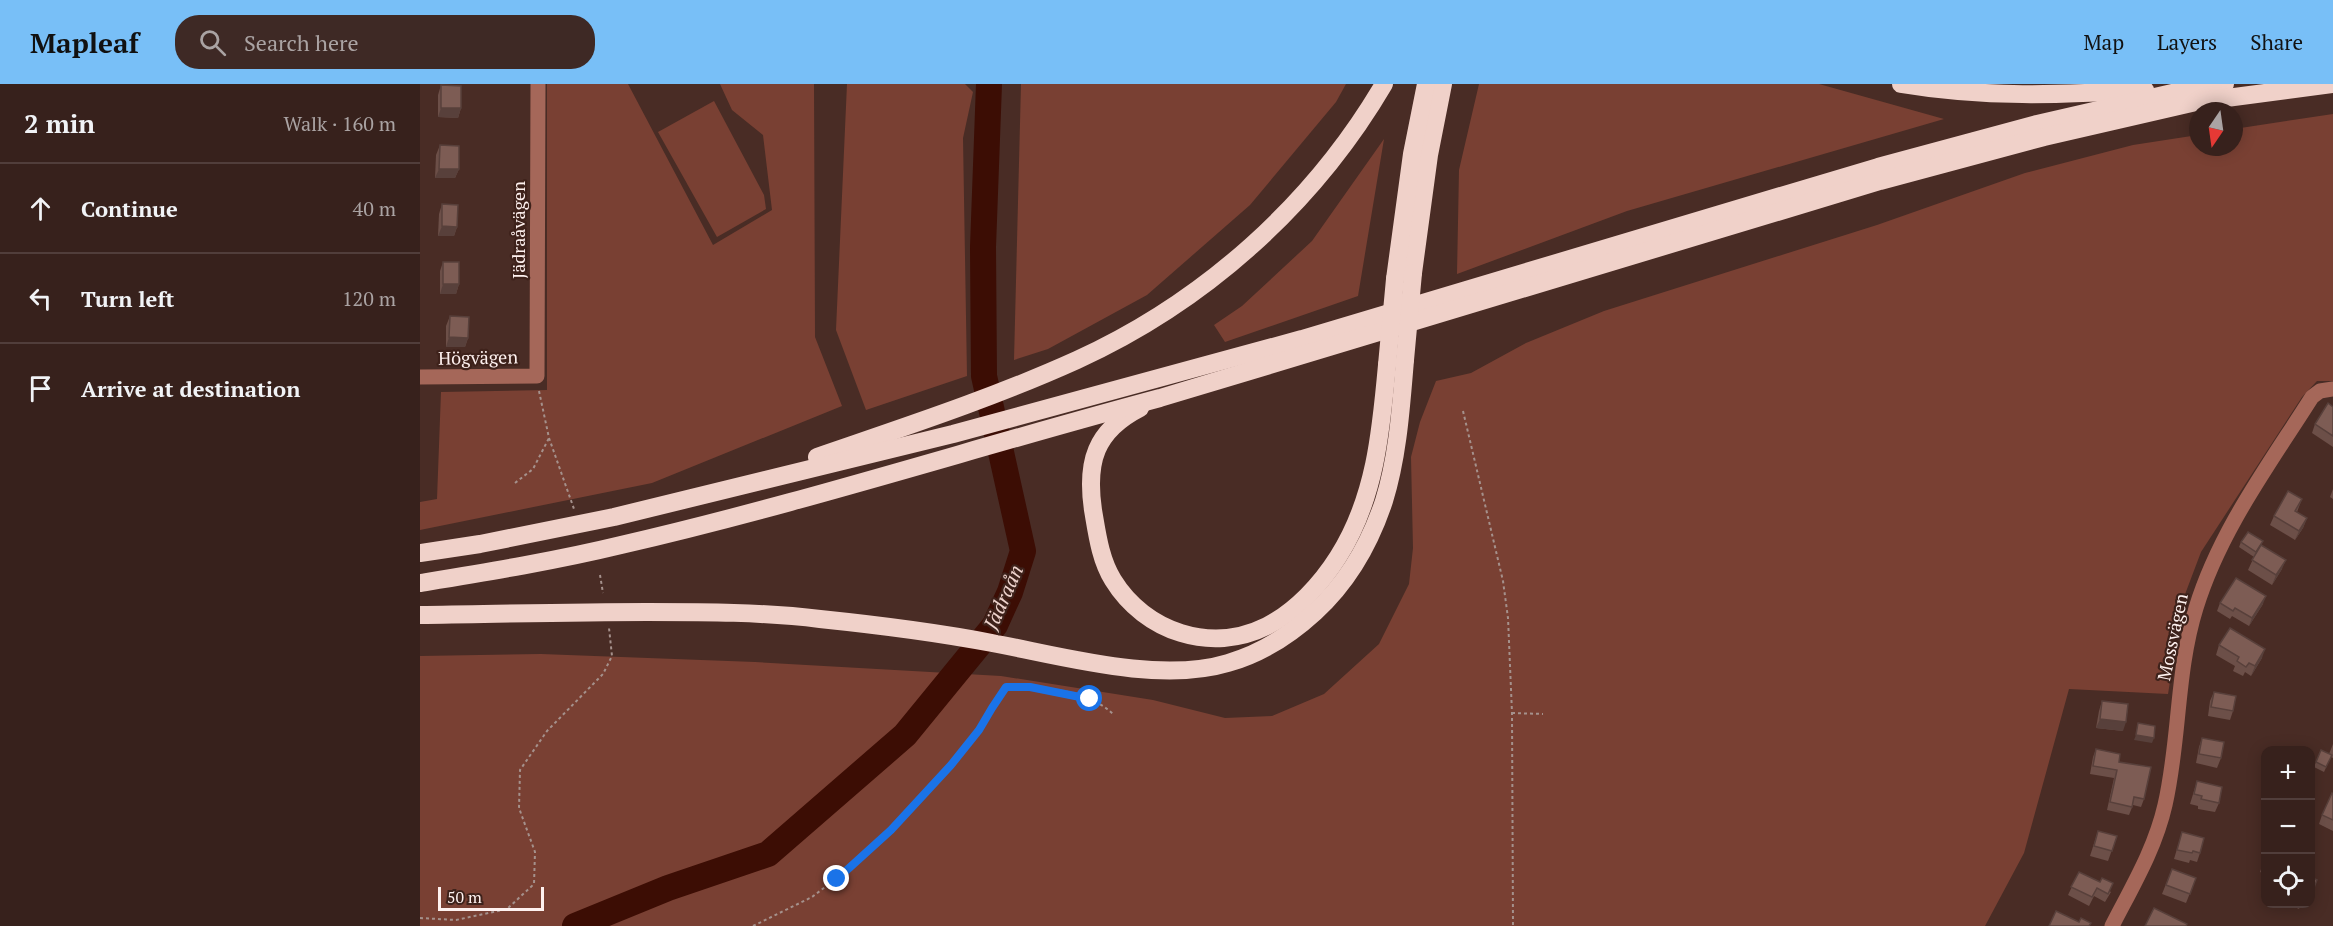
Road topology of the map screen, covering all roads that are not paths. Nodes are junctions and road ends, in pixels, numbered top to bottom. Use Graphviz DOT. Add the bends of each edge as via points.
graph roads {
  1 [pos="538,84"];
  2 [pos="1384,84"];
  3 [pos="1426,84"];
  4 [pos="1443,84"];
  5 [pos="1901,84"];
  6 [pos="2224,84"];
  7 [pos="2333,84"];
  8 [pos="2194,88"];
  9 [pos="537,376"];
  10 [pos="420,377"];
  11 [pos="2333,389"];
  12 [pos="1160,398"];
  13 [pos="699,497"];
  14 [pos="420,553"];
  15 [pos="420,583"];
  16 [pos="420,615"];
  17 [pos="2112,926"];
  1 -- 9 [label="street, Jädraåvägen"];
  2 -- 13 [label="highway" via="1316,180 1280,220 1191,295 1152,320 1041,375 954,410"];
  3 -- 12 [label="highway, bridge" via="1412,154 1395,279 1382,429 1373,471 1355,527 1338,557 1316,586 1267,626 1226,638 1179,633 1161,627 1126,598 1112,578 1102,555 1091,499 1093,460 1107,431 1128,414"];
  4 -- 16 [label="highway, bridge" via="1427,165 1393,464 1384,499 1371,535 1328,600 1276,642 1228,664 1164,670 809,617 631,612"];
  5 -- 8 [label="highway" via="2006,95"];
  6 -- 8 [label="highway"];
  7 -- 12 [label="highway" via="2196,102 2043,137 1880,181"];
  8 -- 13 [label="highway" via="2037,124 1878,167 1302,339 1046,410"];
  9 -- 10 [label="street, Högvägen"];
  11 -- 17 [label="street, Mossvägen" via="2312,397 2229,526 2216,554 2187,642 2164,807 2143,868"];
  12 -- 15 [label="highway" via="620,546"];
  13 -- 14 [label="highway" via="543,532"];
}
